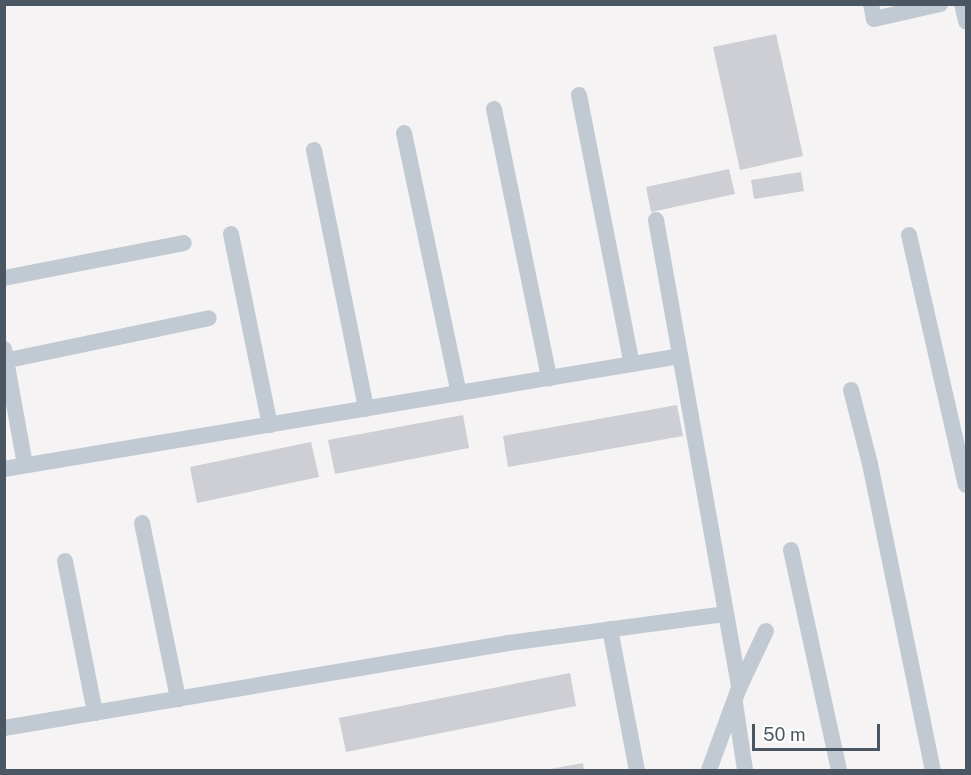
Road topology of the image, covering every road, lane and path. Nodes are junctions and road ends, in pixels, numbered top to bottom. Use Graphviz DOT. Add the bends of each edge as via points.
graph roads {
  1 [pos="871,4"];
  2 [pos="940,4"];
  3 [pos="962,4"];
  4 [pos="966,22"];
  5 [pos="579,95"];
  6 [pos="494,109"];
  7 [pos="404,133"];
  8 [pos="314,150"];
  9 [pos="656,220"];
  10 [pos="231,234"];
  11 [pos="909,236"];
  12 [pos="184,243"];
  13 [pos="4,278"];
  14 [pos="209,318"];
  15 [pos="680,356"];
  16 [pos="5,357"];
  17 [pos="632,364"];
  18 [pos="549,378"];
  19 [pos="851,390"];
  20 [pos="459,393"];
  21 [pos="366,409"];
  22 [pos="270,424"];
  23 [pos="25,465"];
  24 [pos="4,469"];
  25 [pos="966,485"];
  26 [pos="142,523"];
  27 [pos="791,550"];
  28 [pos="65,561"];
  29 [pos="726,614"];
  30 [pos="610,629"];
  31 [pos="766,631"];
  32 [pos="737,694"];
  33 [pos="178,699"];
  34 [pos="95,713"];
  35 [pos="4,728"];
  36 [pos="637,771"];
  37 [pos="709,771"];
  38 [pos="745,771"];
  39 [pos="839,771"];
  40 [pos="933,771"];
  1 -- 2 [label="street" via="874,20"];
  3 -- 4 [label="street"];
  5 -- 17 [label="street"];
  6 -- 18 [label="street"];
  7 -- 20 [label="street"];
  8 -- 21 [label="street"];
  9 -- 15 [label="street"];
  10 -- 22 [label="street"];
  11 -- 25 [label="street"];
  12 -- 13 [label="street"];
  14 -- 16 [label="street"];
  15 -- 17 [label="street"];
  15 -- 29 [label="street"];
  16 -- 23 [label="street"];
  17 -- 18 [label="street"];
  18 -- 20 [label="street"];
  19 -- 40 [label="street" via="870,464"];
  20 -- 21 [label="street"];
  21 -- 22 [label="street"];
  22 -- 23 [label="street"];
  23 -- 24 [label="street"];
  26 -- 33 [label="street"];
  27 -- 39 [label="street"];
  28 -- 34 [label="street"];
  29 -- 30 [label="street"];
  29 -- 32 [label="street"];
  30 -- 33 [label="street"];
  30 -- 36 [label="street"];
  31 -- 32 [label="street"];
  32 -- 37 [label="street"];
  32 -- 38 [label="street"];
  33 -- 34 [label="street"];
  34 -- 35 [label="street"];
}
